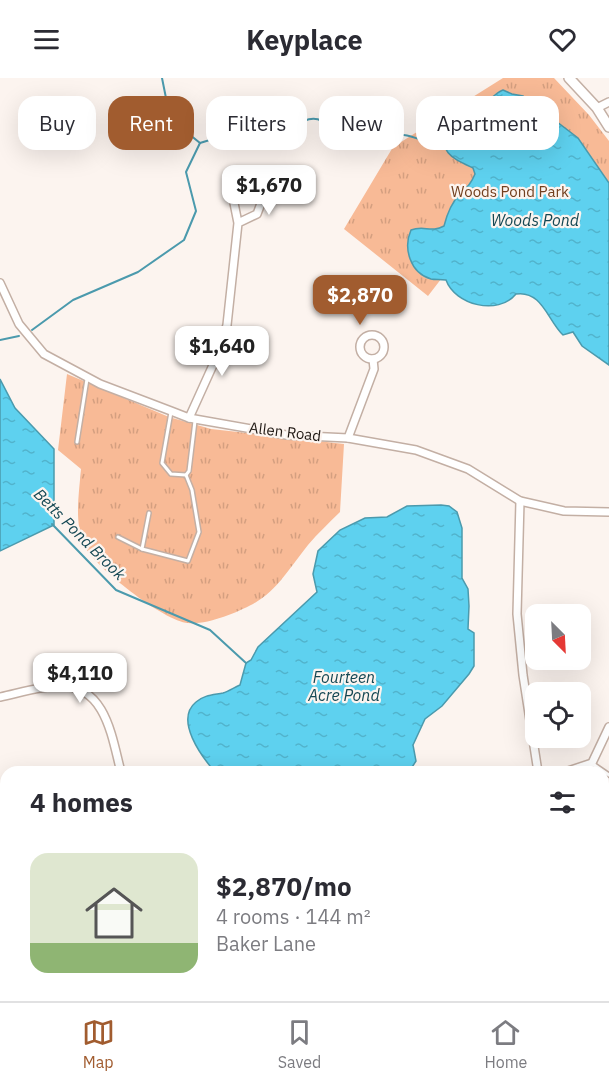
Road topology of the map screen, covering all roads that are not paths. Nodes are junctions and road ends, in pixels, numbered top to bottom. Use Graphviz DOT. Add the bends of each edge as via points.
graph roads {
  1 [pos="569,78"];
  2 [pos="609,102"];
  3 [pos="597,108"];
  4 [pos="609,126"];
  5 [pos="238,223"];
  6 [pos="0,284"];
  7 [pos="373,359"];
  8 [pos="88,378"];
  9 [pos="171,411"];
  10 [pos="192,418"];
  11 [pos="348,438"];
  12 [pos="77,442"];
  13 [pos="186,475"];
  14 [pos="520,501"];
  15 [pos="609,512"];
  16 [pos="149,513"];
  17 [pos="118,537"];
  18 [pos="142,549"];
  19 [pos="0,697"];
  20 [pos="609,727"];
  21 [pos="592,763"];
  22 [pos="119,766"];
  23 [pos="537,766"];
  24 [pos="583,766"];
  25 [pos="596,766"];
  1 -- 3 [label="street"];
  2 -- 3 [label="street"];
  3 -- 4 [label="street"];
  5 -- 5 [label="street" via="257,214 263,198 254,188 239,191 234,203"];
  5 -- 10 [label="street" via="227,325"];
  6 -- 8 [label="street, Allen Road" via="19,324 44,354"];
  7 -- 11 [label="street" via="374,369"];
  8 -- 9 [label="street, Allen Road"];
  8 -- 12 [label="lane"];
  9 -- 10 [label="street, Allen Road"];
  9 -- 13 [label="lane" via="162,463 171,474"];
  10 -- 11 [label="street, Allen Road" via="286,435"];
  10 -- 13 [label="lane"];
  11 -- 14 [label="street, Allen Road" via="416,450 442,459 468,469"];
  13 -- 18 [label="lane" via="200,532 188,561"];
  14 -- 15 [label="street, Allen Road" via="564,511"];
  14 -- 23 [label="street" via="518,614"];
  16 -- 18 [label="lane"];
  17 -- 18 [label="lane"];
  19 -- 22 [label="street" via="61,686 80,690 102,710"];
  20 -- 21 [label="street"];
  21 -- 24 [label="street"];
  21 -- 25 [label="lane"];
}
